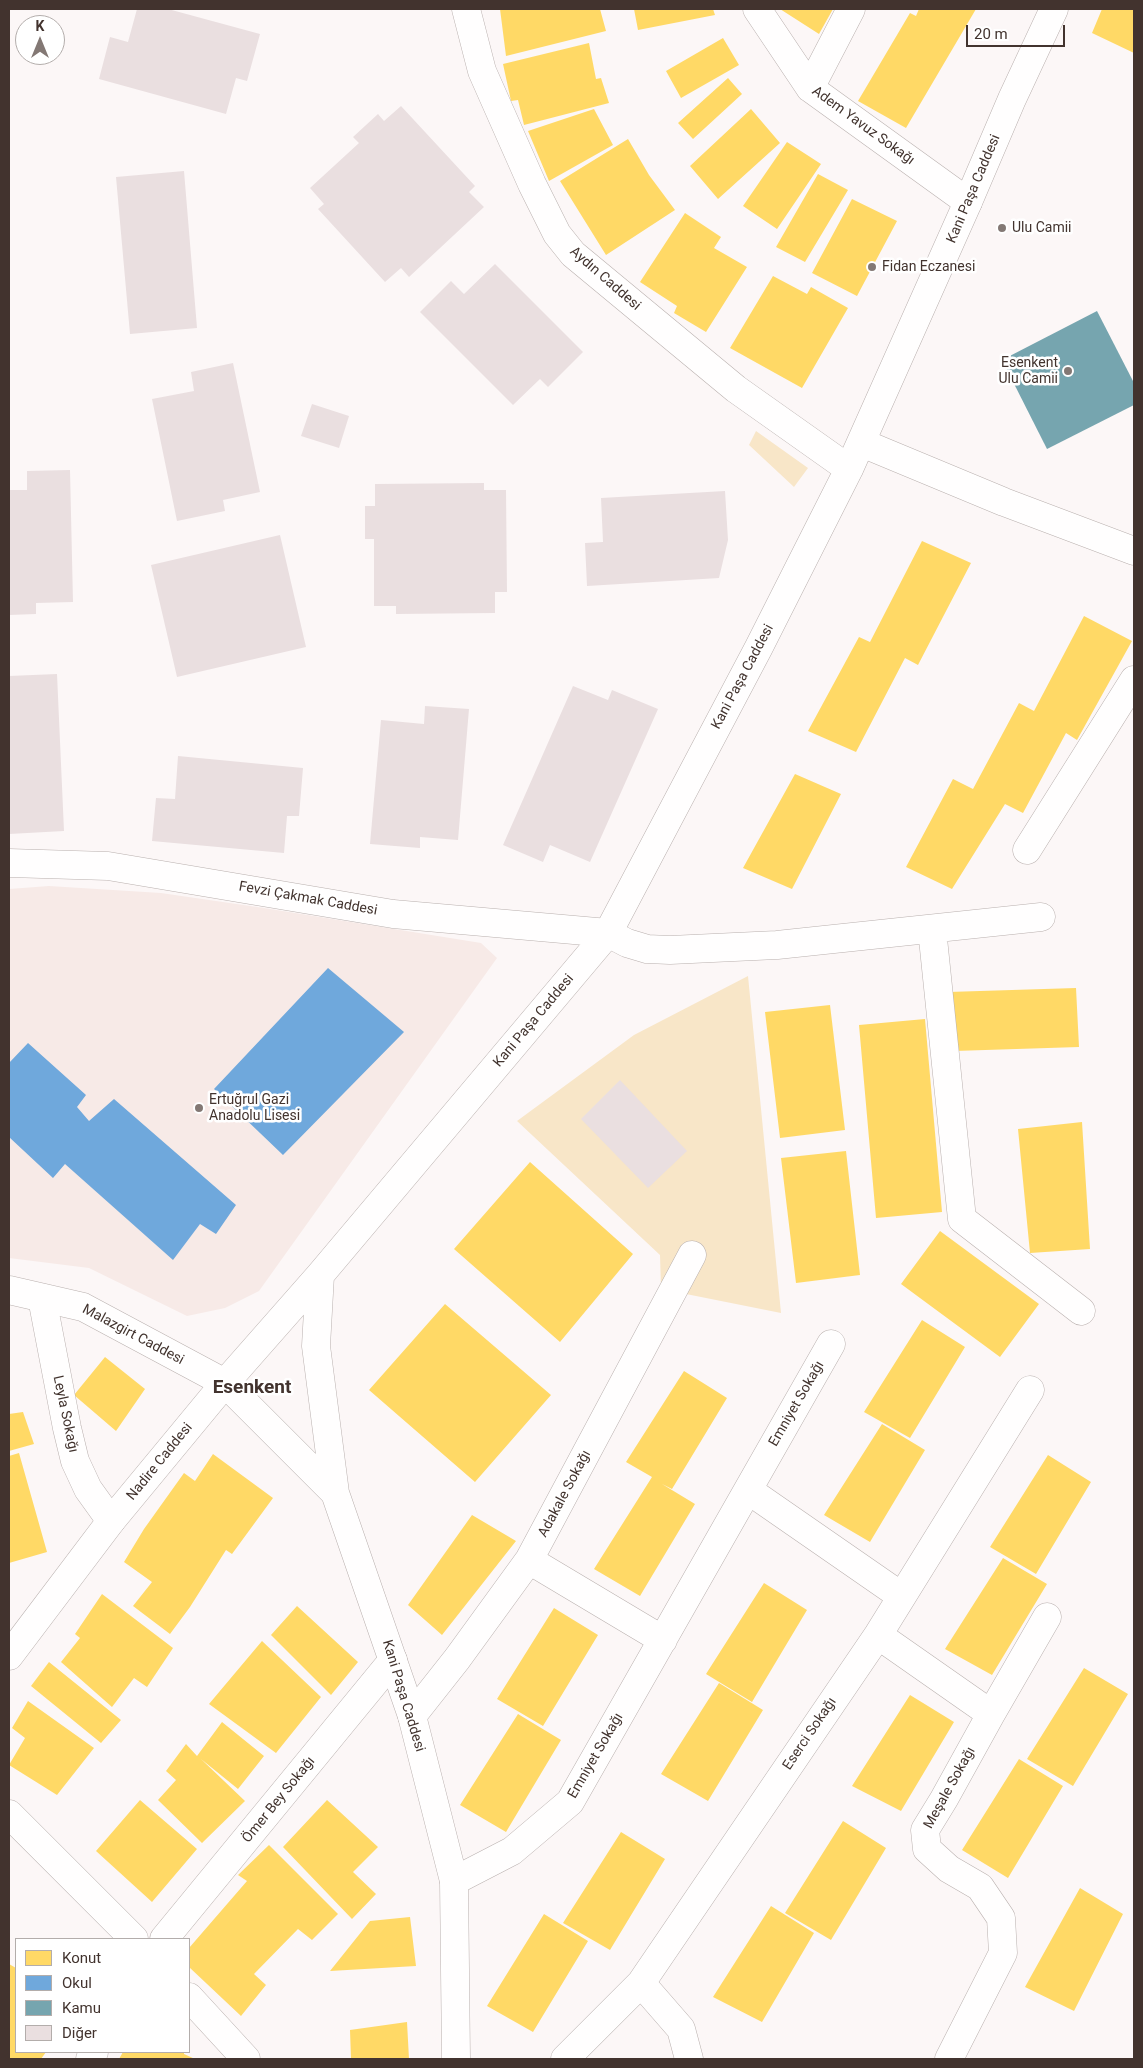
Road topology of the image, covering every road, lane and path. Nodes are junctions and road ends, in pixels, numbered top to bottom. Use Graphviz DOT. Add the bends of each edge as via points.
graph roads {
  1 [pos="466,9"];
  2 [pos="757,9"];
  3 [pos="851,9"];
  4 [pos="1054,9"];
  5 [pos="810,88"];
  6 [pos="968,202"];
  7 [pos="862,443"];
  8 [pos="850,469"];
  9 [pos="1134,551"];
  10 [pos="1134,680"];
  11 [pos="1027,850"];
  12 [pos="9,863"];
  13 [pos="1041,917"];
  14 [pos="932,929"];
  15 [pos="608,933"];
  16 [pos="692,1255"];
  17 [pos="320,1275"];
  18 [pos="9,1290"];
  19 [pos="42,1298"];
  20 [pos="1081,1311"];
  21 [pos="831,1344"];
  22 [pos="225,1383"];
  23 [pos="1030,1390"];
  24 [pos="748,1490"];
  25 [pos="335,1493"];
  26 [pos="111,1521"];
  27 [pos="529,1560"];
  28 [pos="901,1596"];
  29 [pos="1047,1617"];
  30 [pos="878,1634"];
  31 [pos="663,1640"];
  32 [pos="9,1656"];
  33 [pos="393,1660"];
  34 [pos="991,1714"];
  35 [pos="412,1716"];
  36 [pos="9,1814"];
  37 [pos="454,1881"];
  38 [pos="133,1938"];
  39 [pos="165,1938"];
  40 [pos="641,1983"];
  41 [pos="190,1998"];
  42 [pos="246,2059"];
  43 [pos="456,2059"];
  44 [pos="565,2059"];
  45 [pos="689,2059"];
  46 [pos="949,2059"];
  1 -- 8 [label="street, Aydın Caddesi" via="482,71 532,184 557,234 573,254 736,390"];
  2 -- 5 [label="street, Adem Yavuz Sokağı"];
  3 -- 5 [label="street"];
  4 -- 6 [label="street, Kani Paşa Caddesi"];
  5 -- 6 [label="street, Adem Yavuz Sokağı"];
  6 -- 7 [label="street, Kani Paşa Caddesi"];
  7 -- 8 [label="street, Kani Paşa Caddesi"];
  7 -- 9 [label="street"];
  8 -- 15 [label="street, Kani Paşa Caddesi"];
  10 -- 11 [label="street"];
  12 -- 15 [label="street, Fevzi Çakmak Caddesi" via="108,866 393,914"];
  13 -- 14 [label="street"];
  14 -- 15 [label="street" via="777,945 670,950 627,943"];
  14 -- 20 [label="street" via="962,1219"];
  15 -- 17 [label="street, Kani Paşa Caddesi"];
  16 -- 27 [label="street, Adakale Sokağı"];
  17 -- 22 [label="street, Nadire Caddesi"];
  17 -- 25 [label="street" via="316,1346"];
  18 -- 19 [label="street, Malazgirt Caddesi"];
  19 -- 22 [label="street, Malazgirt Caddesi" via="83,1307"];
  19 -- 26 [label="street, Leyla Sokağı" via="75,1461 88,1488"];
  21 -- 24 [label="street, Emniyet Sokağı"];
  22 -- 25 [label="street, Kani Paşa Caddesi"];
  22 -- 26 [label="street, Nadire Caddesi"];
  23 -- 28 [label="street, Eserci Sokağı"];
  24 -- 28 [label="street"];
  24 -- 31 [label="street, Emniyet Sokağı"];
  25 -- 33 [label="street, Kani Paşa Caddesi"];
  26 -- 32 [label="street, Nadire Caddesi"];
  27 -- 31 [label="street"];
  27 -- 35 [label="street, Adakale Sokağı"];
  28 -- 30 [label="street, Eserci Sokağı"];
  29 -- 34 [label="street, Meşale Sokağı"];
  30 -- 34 [label="street"];
  30 -- 40 [label="street, Eserci Sokağı"];
  31 -- 37 [label="street, Emniyet Sokağı" via="570,1802 512,1851"];
  33 -- 35 [label="street, Kani Paşa Caddesi"];
  33 -- 39 [label="street, Ömer Bey Sokağı"];
  34 -- 46 [label="street, Meşale Sokağı" via="925,1830 927,1849 949,1869 980,1887 1001,1918 1003,1953"];
  35 -- 37 [label="street, Kani Paşa Caddesi"];
  36 -- 38 [label="street"];
  37 -- 43 [label="street, Kani Paşa Caddesi"];
  40 -- 44 [label="street, Eserci Sokağı"];
  40 -- 45 [label="street" via="681,2028"];
  41 -- 42 [label="street"];
}
